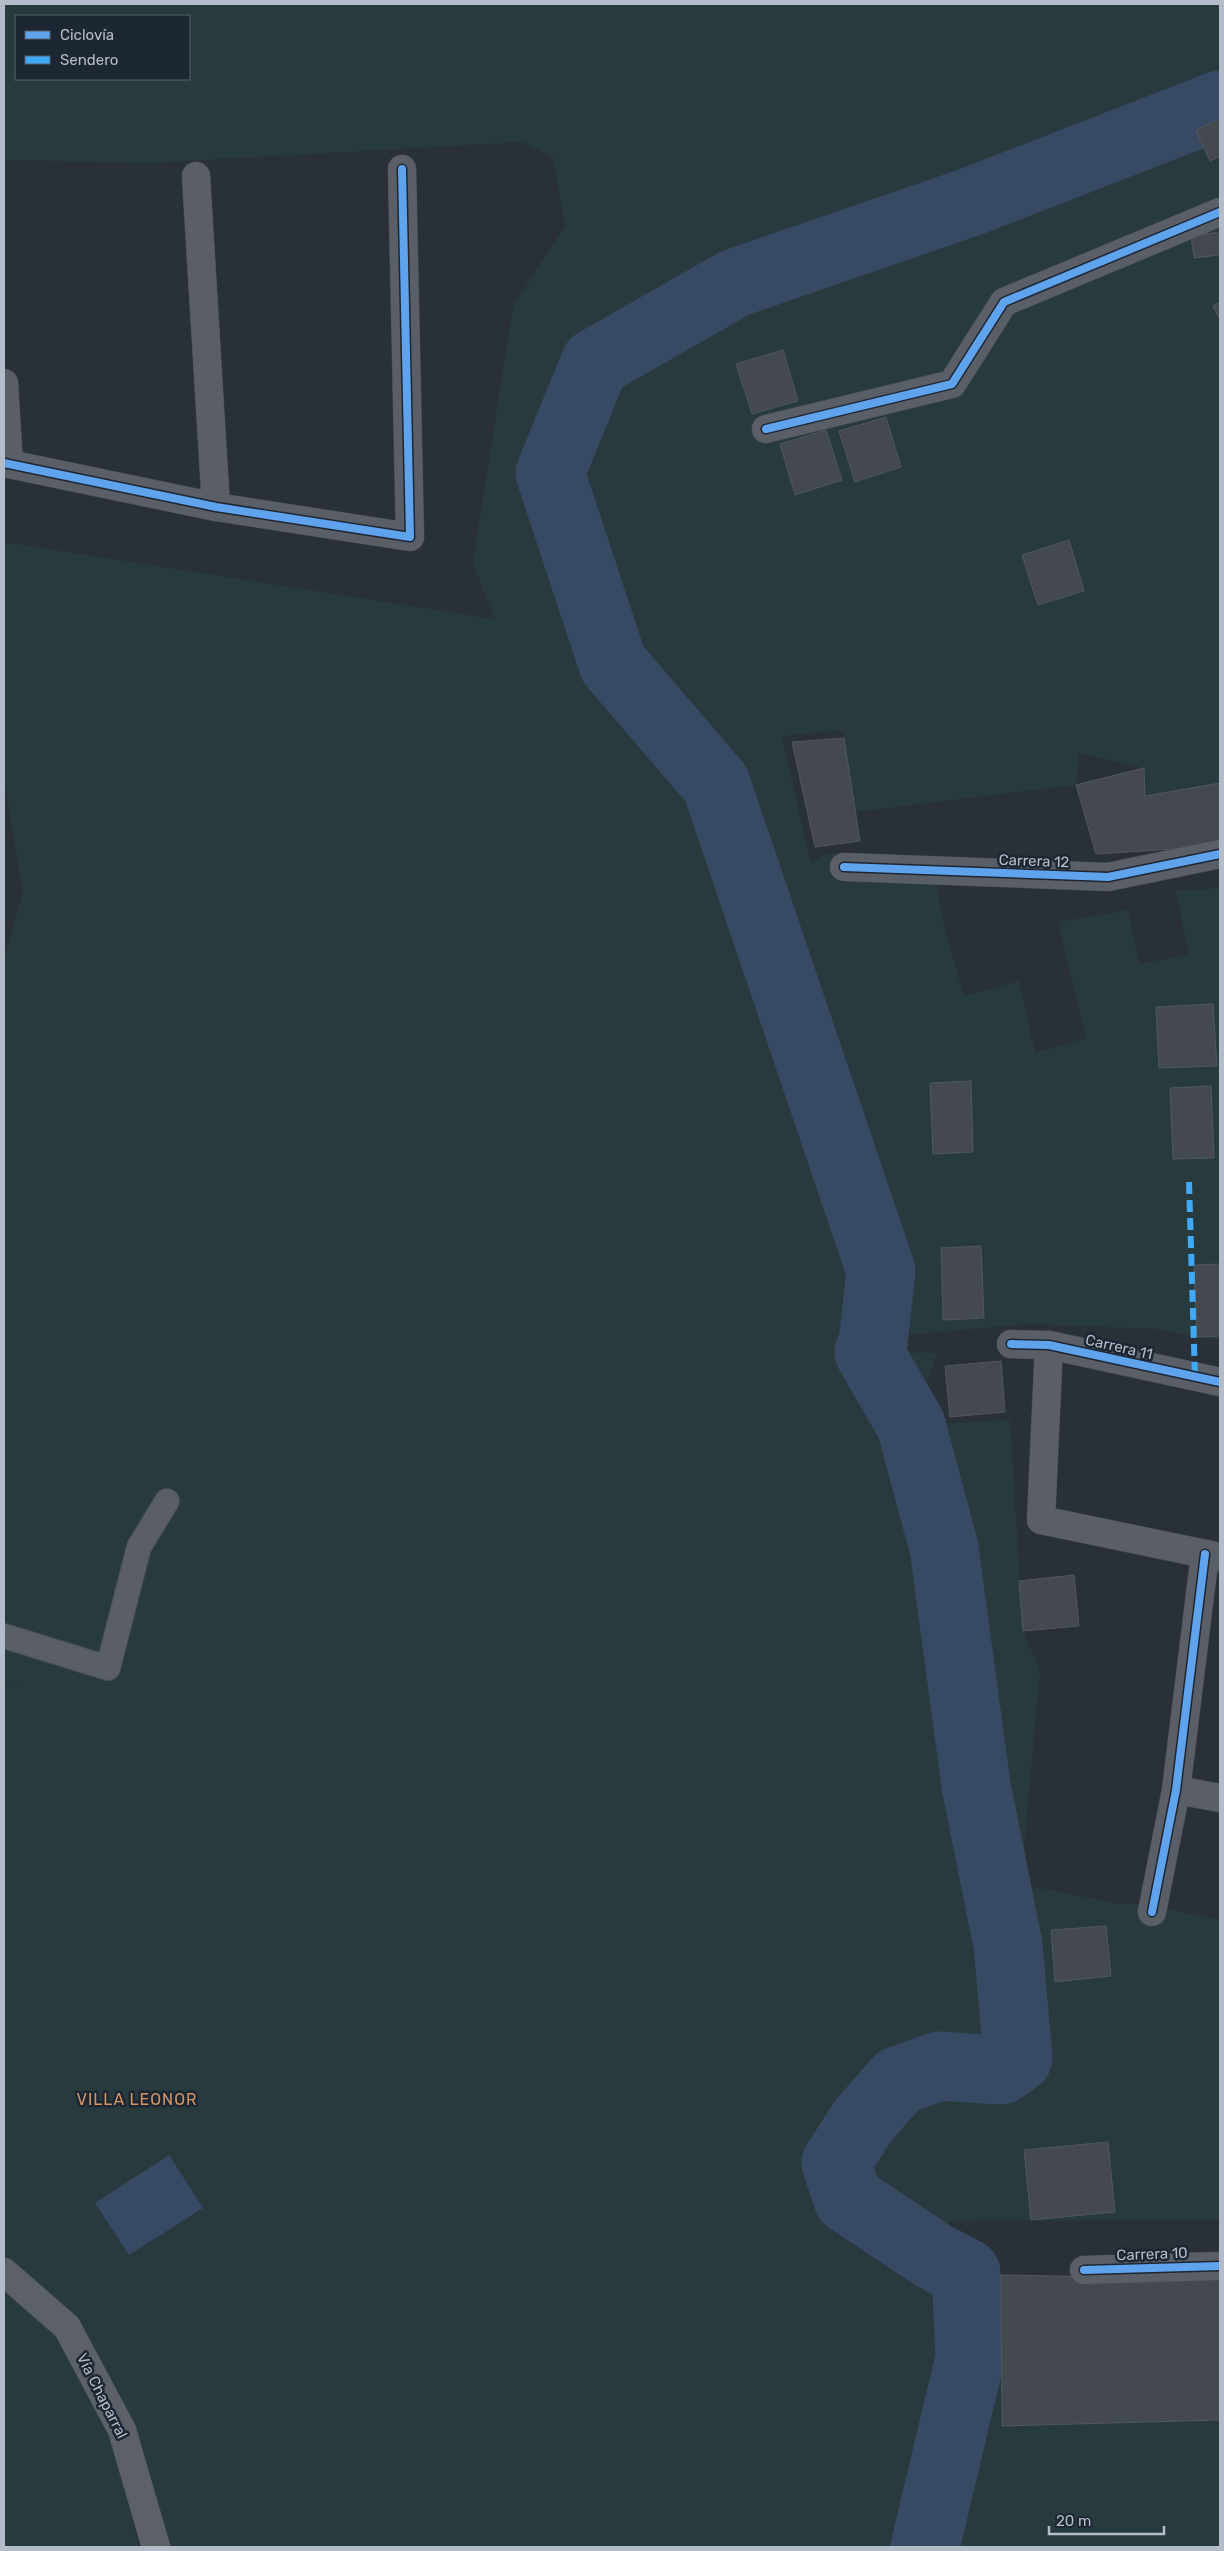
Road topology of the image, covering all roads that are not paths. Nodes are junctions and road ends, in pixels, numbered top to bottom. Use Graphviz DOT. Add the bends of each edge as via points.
graph roads {
  1 [pos="402,169"];
  2 [pos="196,176"];
  3 [pos="1220,212"];
  4 [pos="4,383"];
  5 [pos="766,429"];
  6 [pos="6,464"];
  7 [pos="216,506"];
  8 [pos="1220,854"];
  9 [pos="844,866"];
  10 [pos="1012,1344"];
  11 [pos="1049,1345"];
  12 [pos="1220,1382"];
  13 [pos="167,1501"];
  14 [pos="1213,1555"];
  15 [pos="4,1636"];
  16 [pos="1176,1790"];
  17 [pos="1220,1798"];
  18 [pos="1152,1912"];
  19 [pos="1220,2266"];
  20 [pos="1084,2270"];
  21 [pos="4,2272"];
  22 [pos="156,2547"];
  1 -- 7 [label="street" via="410,537"];
  2 -- 7 [label="street"];
  3 -- 5 [label="street" via="1004,302 952,384"];
  4 -- 6 [label="street"];
  6 -- 7 [label="street"];
  8 -- 9 [label="street, Carrera 12" via="1108,877"];
  10 -- 11 [label="street, Carrera 11"];
  11 -- 12 [label="street, Carrera 11"];
  11 -- 14 [label="street" via="1041,1520"];
  13 -- 15 [label="lane" via="139,1547 108,1668"];
  14 -- 16 [label="street"];
  16 -- 17 [label="street"];
  16 -- 18 [label="street"];
  19 -- 20 [label="street, Carrera 10"];
  21 -- 22 [label="main road, Vía Chaparral" via="66,2327 122,2430"];
}
